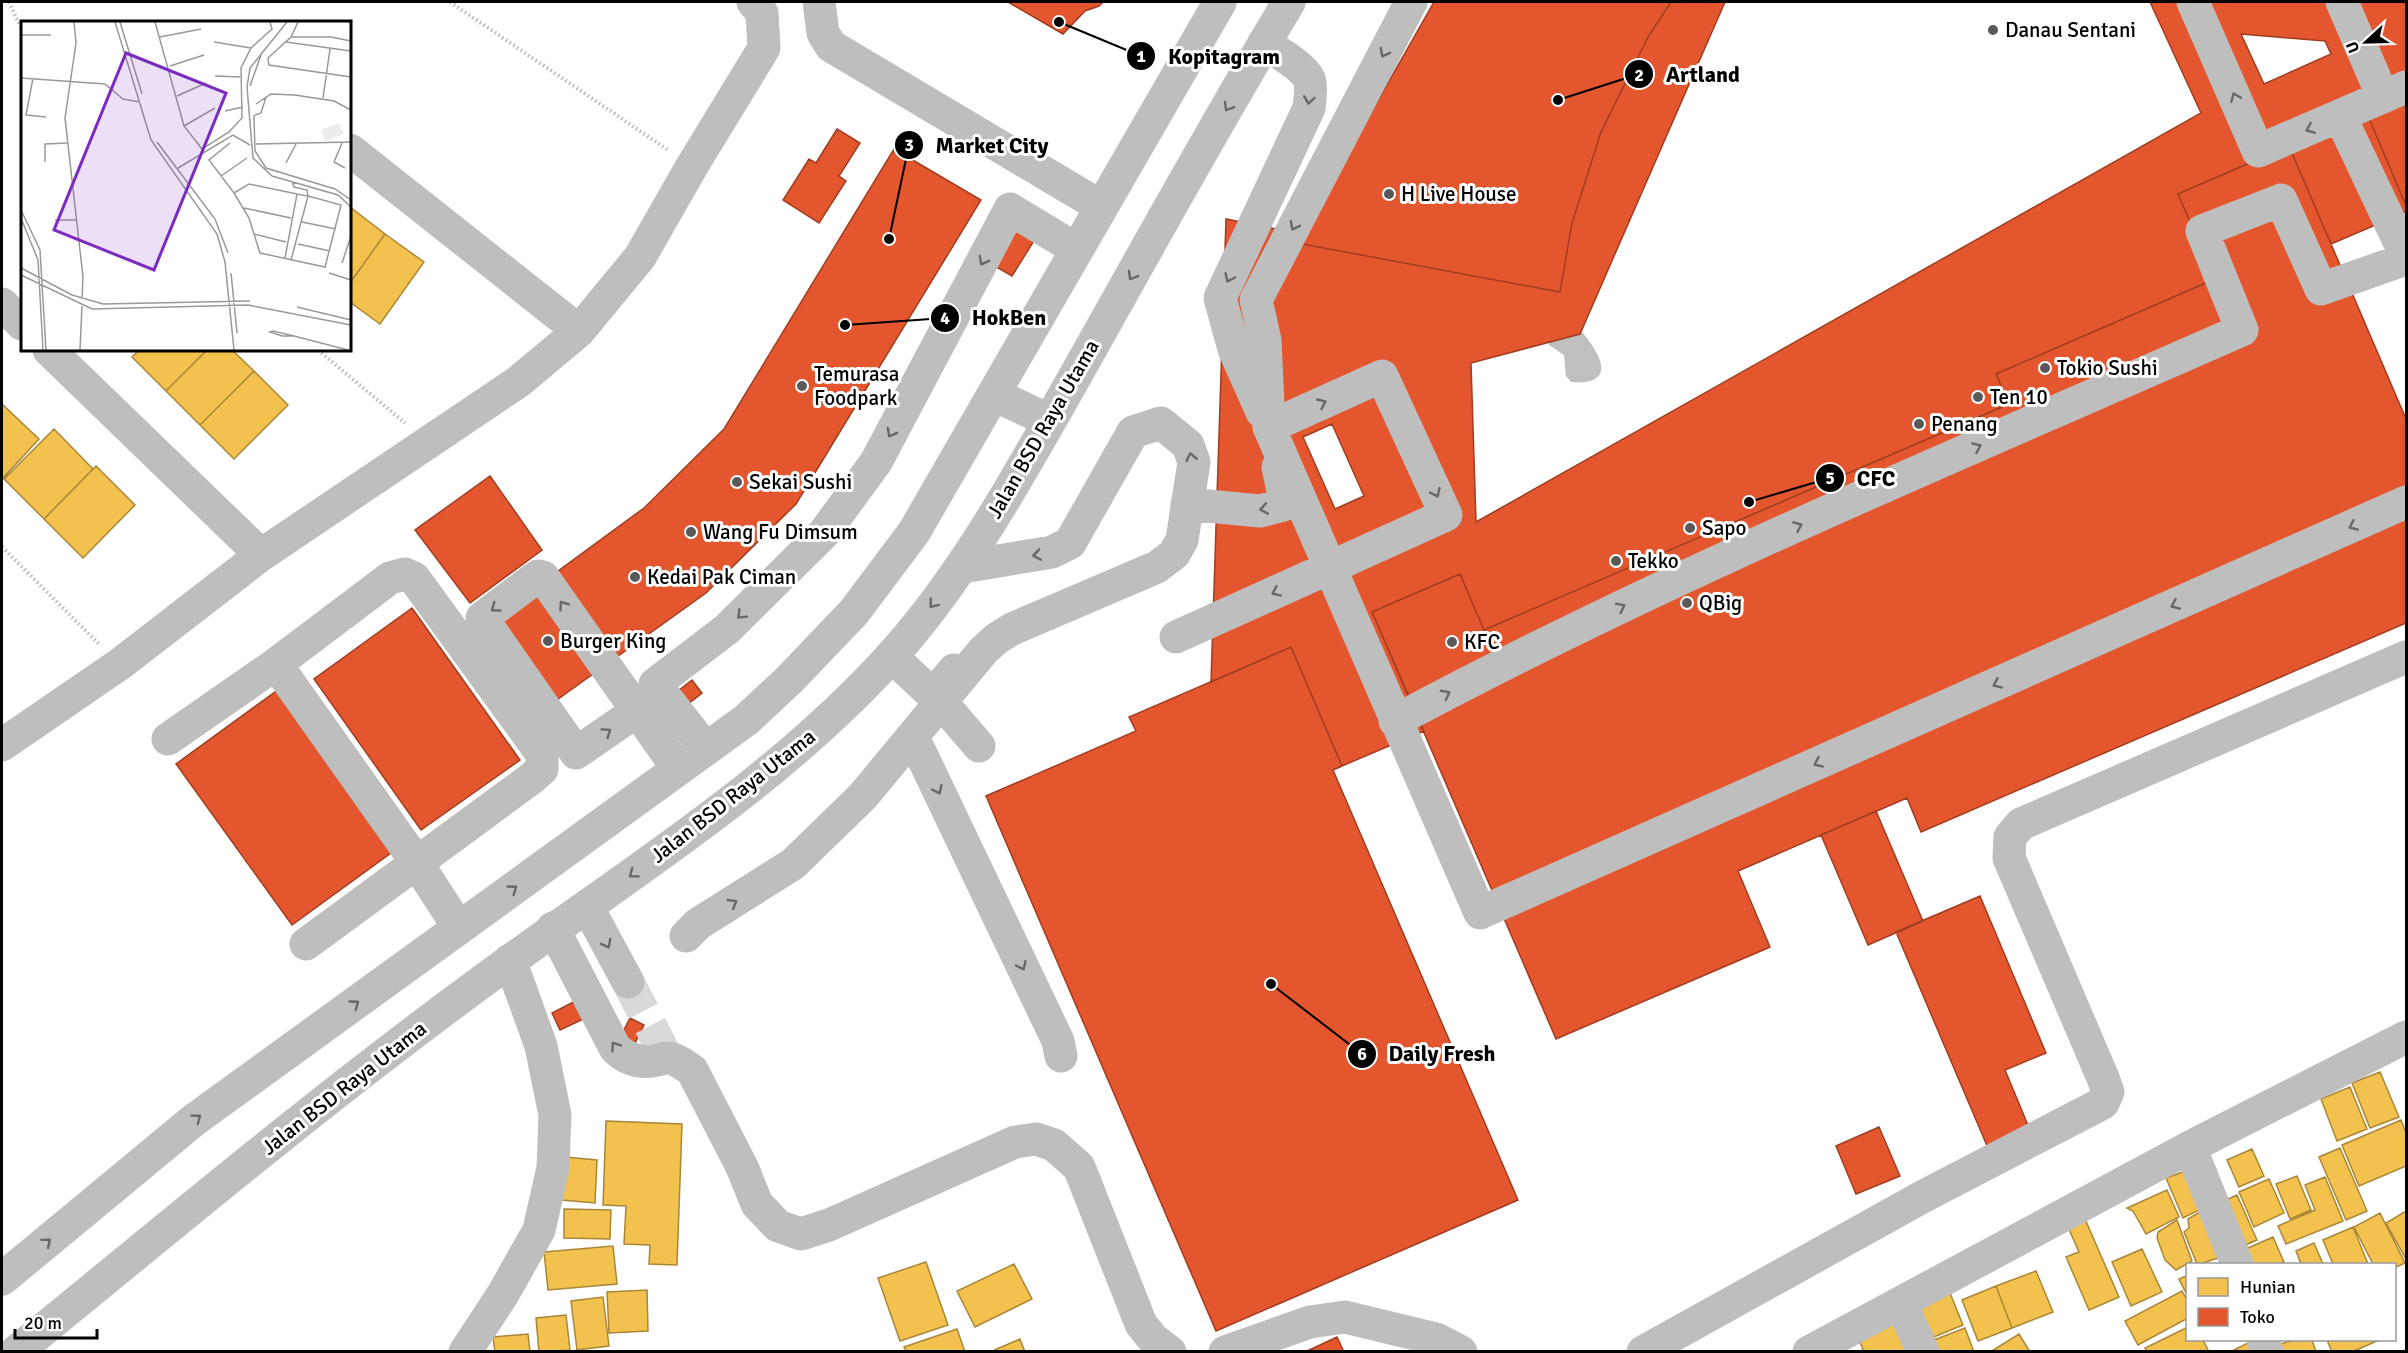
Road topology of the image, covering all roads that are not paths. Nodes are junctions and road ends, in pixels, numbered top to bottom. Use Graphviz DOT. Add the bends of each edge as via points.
graph roads {
  1 [pos="753,2"];
  2 [pos="819,2"];
  3 [pos="1220,2"];
  4 [pos="1289,2"];
  5 [pos="1411,2"];
  6 [pos="2193,2"];
  7 [pos="2342,2"];
  8 [pos="1264,43"];
  9 [pos="2395,92"];
  10 [pos="2340,116"];
  11 [pos="351,151"];
  12 [pos="1100,206"];
  13 [pos="1076,249"];
  14 [pos="2406,257"];
  15 [pos="2,304"];
  16 [pos="21,323"];
  17 [pos="579,331"];
  18 [pos="49,351"];
  19 [pos="994,395"];
  20 [pos="1050,421"];
  21 [pos="1269,427"];
  22 [pos="2406,502"];
  23 [pos="1187,504"];
  24 [pos="261,555"];
  25 [pos="1143,557"];
  26 [pos="962,567"];
  27 [pos="1329,568"];
  28 [pos="1176,637"];
  29 [pos="891,656"];
  30 [pos="2406,657"];
  31 [pos="276,664"];
  32 [pos="646,697"];
  33 [pos="942,703"];
  34 [pos="1395,722"];
  35 [pos="914,737"];
  36 [pos="168,739"];
  37 [pos="2,745"];
  38 [pos="979,746"];
  39 [pos="706,749"];
  40 [pos="678,769"];
  41 [pos="417,863"];
  42 [pos="587,906"];
  43 [pos="459,928"];
  44 [pos="553,928"];
  45 [pos="686,936"];
  46 [pos="306,944"];
  47 [pos="510,960"];
  48 [pos="628,982"];
  49 [pos="2406,1040"];
  50 [pos="1061,1056"];
  51 [pos="2190,1147"];
  52 [pos="2237,1263"];
  53 [pos="2,1279"];
  54 [pos="1901,1304"];
  55 [pos="1265,1346"];
  56 [pos="16,1352"];
  57 [pos="465,1352"];
  58 [pos="1170,1352"];
  59 [pos="1225,1352"];
  60 [pos="1461,1352"];
  61 [pos="1643,1352"];
  62 [pos="1809,1352"];
  63 [pos="1923,1352"];
  1 -- 17 [label="main road" via="762,12 764,48 640,257"];
  2 -- 12 [label="main road" via="823,33 831,45"];
  3 -- 12 [label="main road"];
  4 -- 8 [label="main road, Jalan BSD Raya Utama"];
  5 -- 21 [label="main road, one-way" via="1256,300 1265,340"];
  10 -- 6 [label="main road, one-way" via="2258,151"];
  7 -- 9 [label="main road"];
  8 -- 20 [label="main road, Jalan BSD Raya Utama, one-way"];
  8 -- 21 [label="main road, one-way" via="1309,78 1309,108 1220,298 1234,349"];
  9 -- 10 [label="main road"];
  10 -- 14 [label="main road"];
  11 -- 17 [label="main road"];
  12 -- 13 [label="main road"];
  13 -- 19 [label="main road"];
  13 -- 32 [label="main road, one-way" via="1010,210 876,462 824,533 727,629"];
  34 -- 14 [label="main road, one-way" via="1495,668 1710,565 2242,330 2202,231 2281,200 2321,289"];
  15 -- 16 [label="main road"];
  17 -- 24 [label="main road" via="518,382"];
  18 -- 24 [label="main road"];
  19 -- 20 [label="main road"];
  19 -- 39 [label="main road" via="914,532 854,612 789,680"];
  20 -- 26 [label="main road, Jalan BSD Raya Utama"];
  21 -- 23 [label="main road, one-way" via="1283,505 1260,512"];
  21 -- 27 [label="main road"];
  21 -- 27 [label="main road, one-way" via="1382,376 1446,515"];
  22 -- 34 [label="main road, one-way" via="1480,913"];
  23 -- 26 [label="main road, one-way" via="1194,462 1188,445 1161,423 1133,432 1070,543 1052,552"];
  23 -- 33 [label="main road" via="1182,540 1174,554 1157,567 996,639"];
  24 -- 37 [label="main road" via="120,663"];
  25 -- 29 [label="main road" via="991,626 933,695"];
  26 -- 29 [label="main road, Jalan BSD Raya Utama, one-way"];
  27 -- 28 [label="main road, one-way"];
  27 -- 34 [label="main road"];
  29 -- 42 [label="main road, Jalan BSD Raya Utama, one-way" via="784,761"];
  30 -- 61 [label="main road" via="2020,824 2010,837 2009,858 2103,1078 2108,1092 2103,1103 1924,1196"];
  31 -- 36 [label="main road"];
  31 -- 41 [label="main road"];
  31 -- 41 [label="main road" via="390,578 405,574 414,578 542,754 542,769 532,778"];
  32 -- 32 [label="main road, one-way" via="543,577 538,576 482,618 576,753"];
  32 -- 39 [label="main road"];
  32 -- 40 [label="main road"];
  33 -- 35 [label="main road"];
  33 -- 38 [label="main road"];
  45 -- 35 [label="main road, one-way" via="698,924 793,864 863,796"];
  35 -- 50 [label="main road, one-way" via="1058,1041"];
  39 -- 40 [label="main road"];
  43 -- 40 [label="main road, one-way"];
  41 -- 43 [label="main road"];
  41 -- 46 [label="main road"];
  42 -- 44 [label="main road, Jalan BSD Raya Utama"];
  42 -- 48 [label="main road, one-way"];
  53 -- 43 [label="main road, one-way" via="194,1120"];
  44 -- 47 [label="main road, Jalan BSD Raya Utama"];
  58 -- 44 [label="main road, one-way" via="1141,1324 1079,1167 1054,1145 1036,1139 1015,1142 829,1226 801,1234 778,1226 757,1204 692,1070 667,1058 638,1061 623,1056 615,1048"];
  47 -- 56 [label="main road, Jalan BSD Raya Utama" via="389,1050"];
  47 -- 57 [label="main road" via="541,1046 555,1115 553,1168 538,1230"];
  49 -- 51 [label="main road"];
  51 -- 52 [label="main road"];
  51 -- 54 [label="main road"];
  54 -- 62 [label="main road"];
  54 -- 63 [label="main road"];
  55 -- 59 [label="main road"];
  55 -- 60 [label="main road" via="1310,1322 1345,1317 1436,1339"];
}
